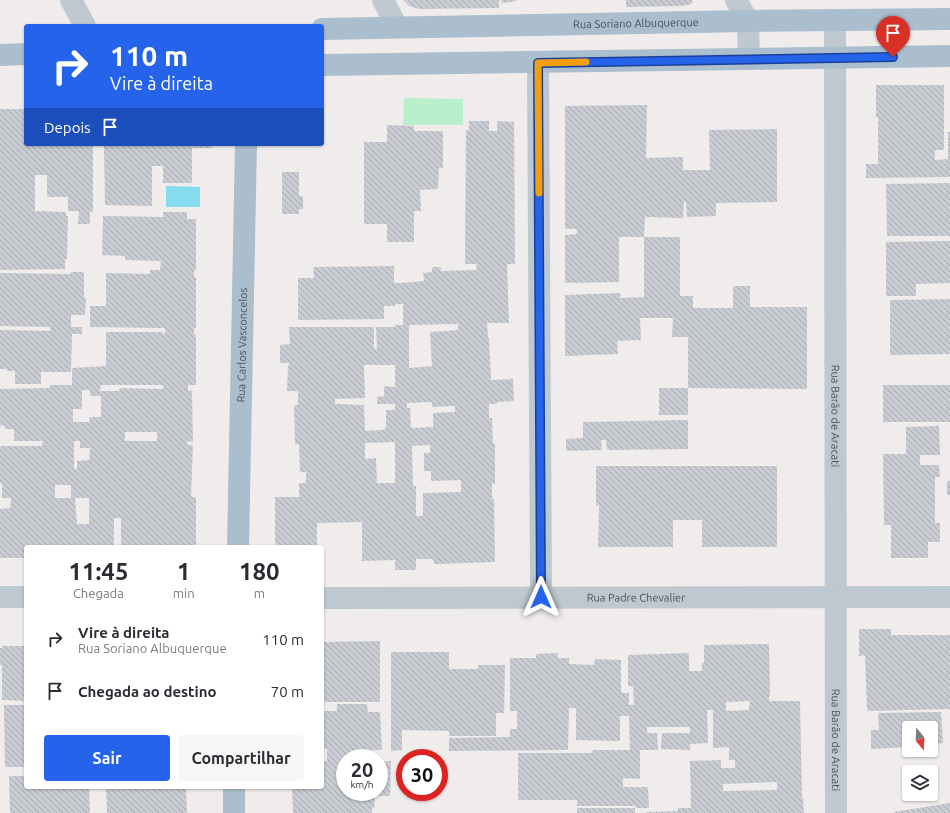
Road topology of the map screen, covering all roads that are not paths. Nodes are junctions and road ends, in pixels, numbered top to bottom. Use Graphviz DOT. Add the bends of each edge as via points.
graph roads {
  1 [pos="71,0"];
  2 [pos="383,0"];
  3 [pos="736,0"];
  4 [pos="950,19"];
  5 [pos="836,20"];
  6 [pos="748,21"];
  7 [pos="84,24"];
  8 [pos="397,27"];
  9 [pos="324,29"];
  10 [pos="24,54"];
  11 [pos="0,55"];
  12 [pos="950,56"];
  13 [pos="836,58"];
  14 [pos="749,59"];
  15 [pos="538,63"];
  16 [pos="324,65"];
  17 [pos="246,146"];
  18 [pos="238,545"];
  19 [pos="0,597"];
  20 [pos="24,597"];
  21 [pos="541,597"];
  22 [pos="950,597"];
  23 [pos="324,598"];
  24 [pos="835,598"];
  25 [pos="234,789"];
  26 [pos="234,813"];
  27 [pos="836,813"];
  1 -- 7 [label="street"];
  2 -- 8 [label="street"];
  3 -- 6 [label="street"];
  4 -- 5 [label="main road, Rua Soriano Albuquerque"];
  5 -- 6 [label="main road, Rua Soriano Albuquerque"];
  5 -- 13 [label="street, Rua Barão de Aracati"];
  6 -- 8 [label="main road, Rua Soriano Albuquerque"];
  6 -- 14 [label="street"];
  8 -- 9 [label="main road, Rua Soriano Albuquerque"];
  10 -- 11 [label="main road"];
  12 -- 13 [label="main road"];
  13 -- 14 [label="main road"];
  13 -- 24 [label="street, Rua Barão de Aracati"];
  14 -- 15 [label="main road"];
  15 -- 16 [label="main road"];
  15 -- 21 [label="street"];
  17 -- 18 [label="main road, Rua Carlos Vasconcelos"];
  19 -- 20 [label="street"];
  21 -- 23 [label="street, Rua Padre Chevalier"];
  21 -- 24 [label="street, Rua Padre Chevalier"];
  22 -- 24 [label="street, Rua Padre Chevalier"];
  24 -- 27 [label="street, Rua Barão de Aracati"];
  25 -- 26 [label="main road"];
}
